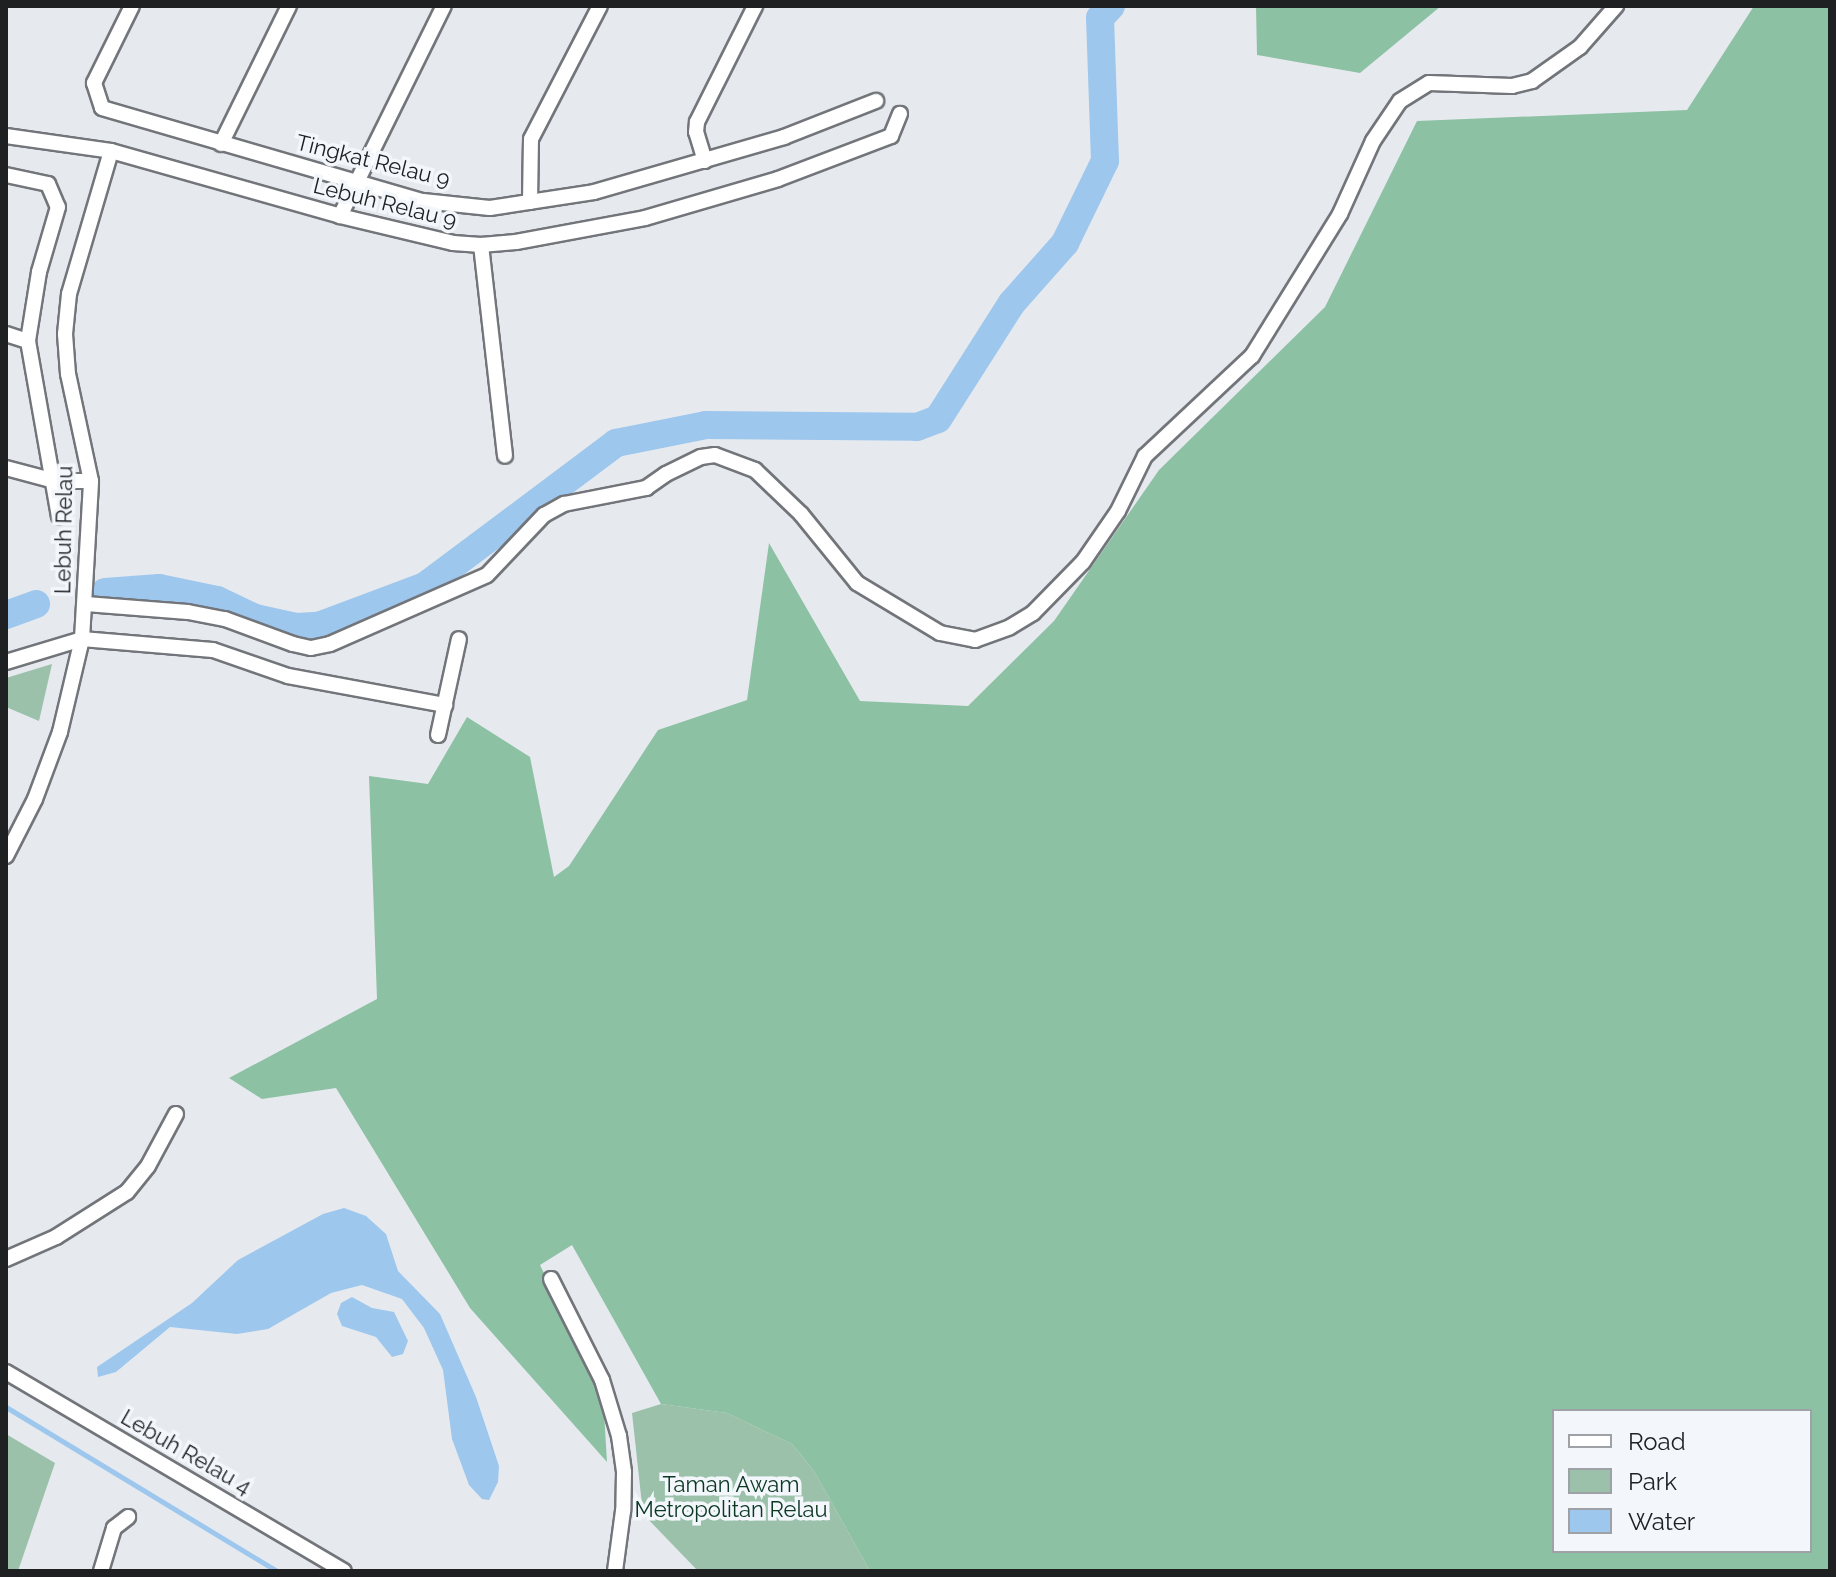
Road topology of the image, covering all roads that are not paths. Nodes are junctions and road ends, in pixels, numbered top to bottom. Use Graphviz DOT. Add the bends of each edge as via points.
graph roads {
  1 [pos="132,6"];
  2 [pos="289,6"];
  3 [pos="444,6"];
  4 [pos="600,6"];
  5 [pos="755,6"];
  6 [pos="1616,6"];
  7 [pos="876,101"];
  8 [pos="900,114"];
  9 [pos="6,136"];
  10 [pos="221,144"];
  11 [pos="111,151"];
  12 [pos="705,161"];
  13 [pos="6,175"];
  14 [pos="357,182"];
  15 [pos="530,202"];
  16 [pos="340,216"];
  17 [pos="481,245"];
  18 [pos="6,334"];
  19 [pos="28,341"];
  20 [pos="505,456"];
  21 [pos="6,468"];
  22 [pos="55,481"];
  23 [pos="91,481"];
  24 [pos="59,516"];
  25 [pos="86,604"];
  26 [pos="82,639"];
  27 [pos="459,639"];
  28 [pos="6,662"];
  29 [pos="445,705"];
  30 [pos="438,735"];
  31 [pos="6,856"];
  32 [pos="176,1114"];
  33 [pos="6,1259"];
  34 [pos="551,1279"];
  35 [pos="6,1372"];
  36 [pos="128,1517"];
  37 [pos="101,1571"];
  38 [pos="344,1571"];
  39 [pos="615,1571"];
  1 -- 10 [label="street, Tingkat Relau 9" via="94,83 96,101 112,114"];
  2 -- 10 [label="street"];
  3 -- 14 [label="street"];
  4 -- 15 [label="street" via="531,139"];
  5 -- 12 [label="street" via="697,122"];
  6 -- 25 [label="street" via="1580,47 1532,81 1512,86 1429,83 1400,101 1373,141 1340,214 1252,356 1145,456 1118,511 1083,562 1033,613 1010,627 975,640 940,633 857,583 801,514 755,470 715,455 678,468 646,488 564,504 544,515 487,575 330,644 293,644 225,619 188,612"];
  7 -- 12 [label="street, Tingkat Relau 9"];
  8 -- 17 [label="street, Lebuh Relau 9" via="891,136 778,179 645,218"];
  9 -- 11 [label="street, Lebuh Relau 9"];
  10 -- 14 [label="street, Tingkat Relau 9"];
  11 -- 16 [label="street, Lebuh Relau 9"];
  11 -- 23 [label="street, Lebuh Relau" via="69,294 65,334 68,374"];
  12 -- 15 [label="street, Tingkat Relau 9" via="594,192"];
  13 -- 19 [label="street" via="40,180 54,192 58,207 39,272"];
  14 -- 15 [label="street, Tingkat Relau 9" via="423,201 490,208"];
  14 -- 16 [label="street"];
  16 -- 17 [label="street, Lebuh Relau 9"];
  17 -- 20 [label="street"];
  18 -- 19 [label="street"];
  19 -- 22 [label="street"];
  21 -- 22 [label="street"];
  22 -- 23 [label="street"];
  22 -- 24 [label="street"];
  23 -- 25 [label="street, Lebuh Relau"];
  25 -- 26 [label="street, Lebuh Relau"];
  26 -- 28 [label="street"];
  26 -- 29 [label="street" via="213,650 288,676"];
  26 -- 31 [label="street, Lebuh Relau" via="60,732"];
  27 -- 29 [label="street"];
  29 -- 30 [label="street"];
  32 -- 33 [label="street" via="127,1192 56,1237"];
  34 -- 39 [label="street" via="602,1380 619,1436 623,1511"];
  35 -- 38 [label="street, Lebuh Relau 4"];
  36 -- 37 [label="street" via="114,1528"];
}
